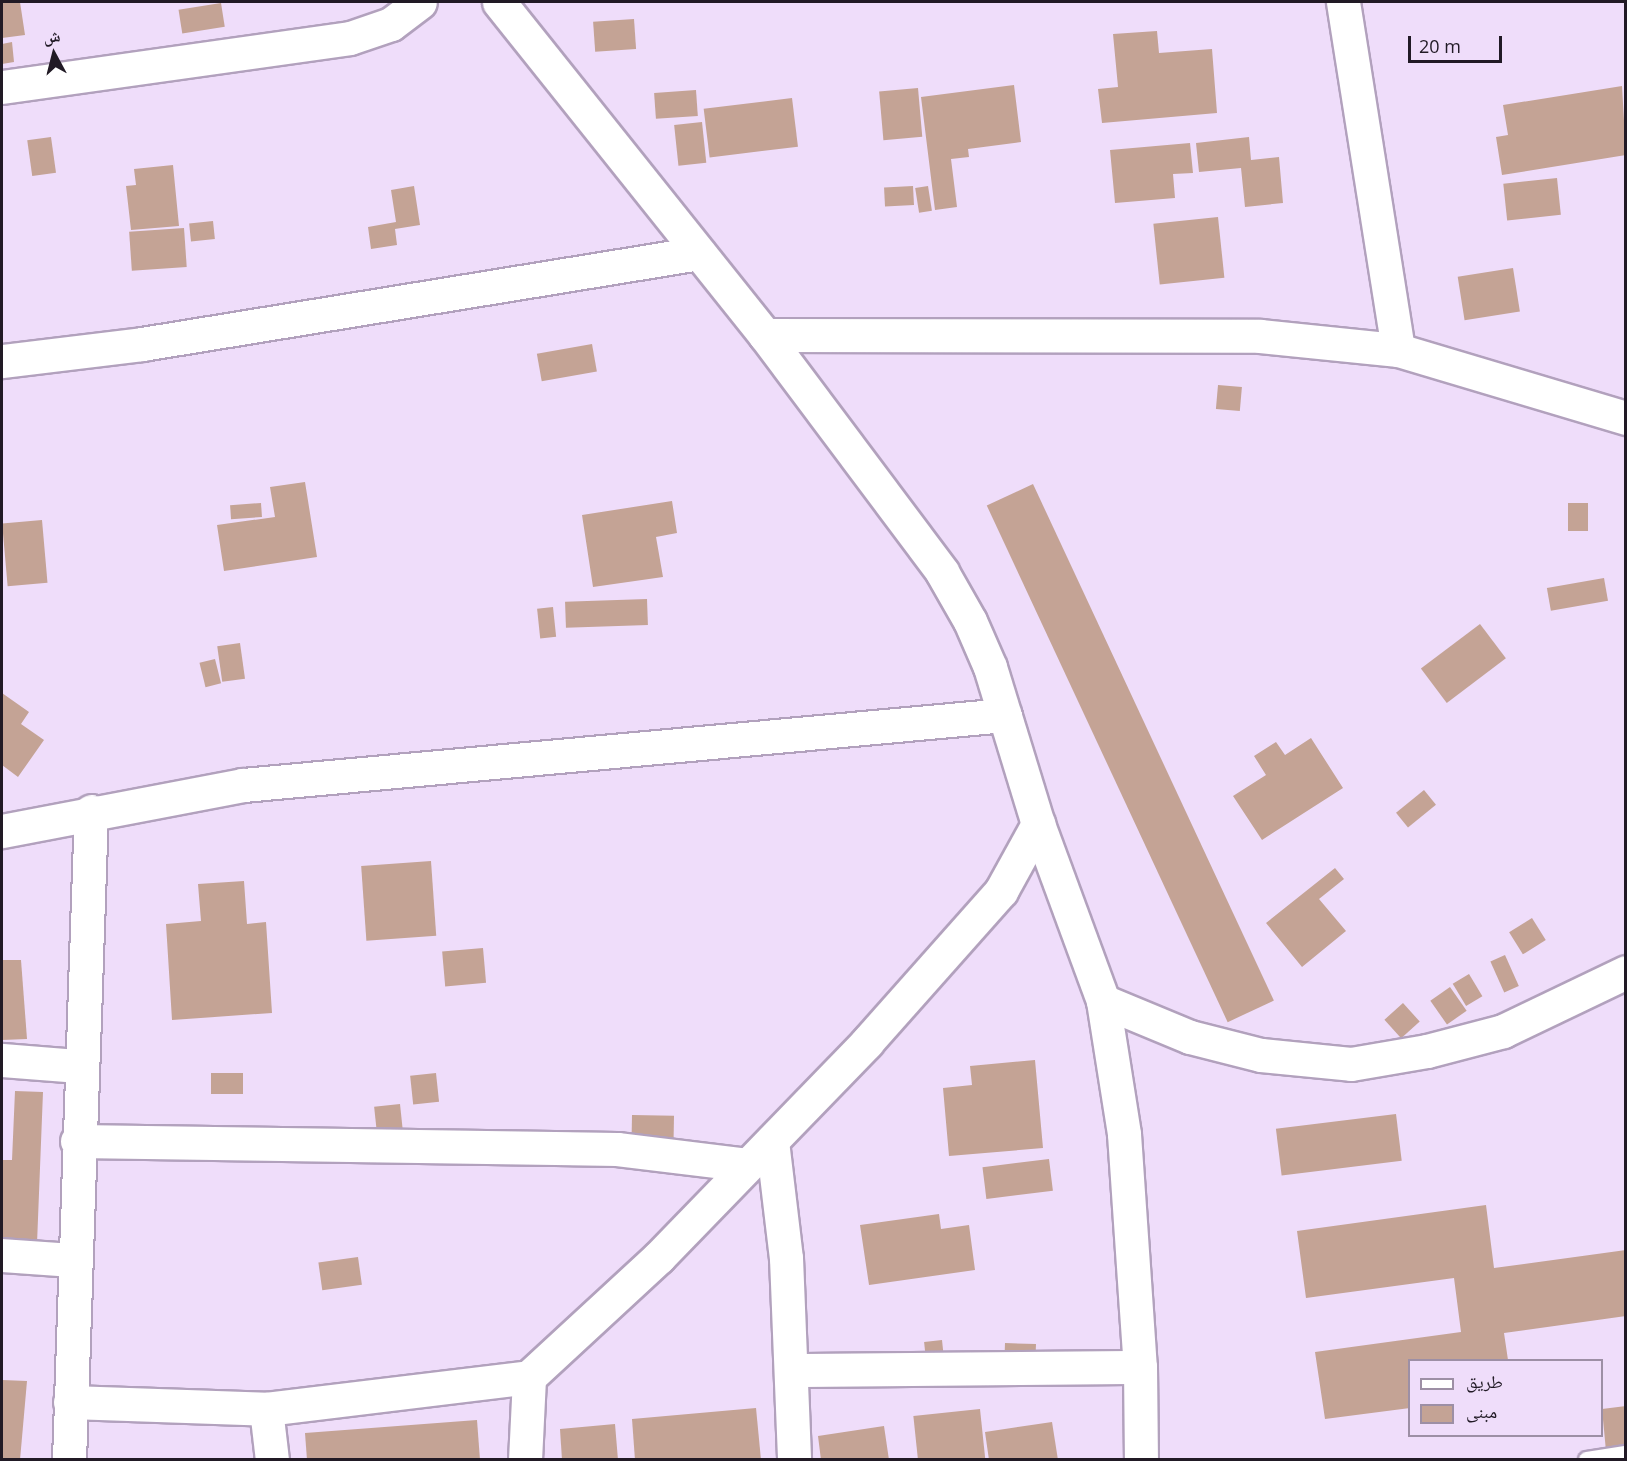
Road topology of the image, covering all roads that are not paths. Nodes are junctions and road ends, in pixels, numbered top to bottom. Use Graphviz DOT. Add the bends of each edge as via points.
graph roads {
  1 [pos="420,2"];
  2 [pos="499,2"];
  3 [pos="1344,2"];
  4 [pos="2,87"];
  5 [pos="699,253"];
  6 [pos="765,335"];
  7 [pos="1398,351"];
  8 [pos="2,361"];
  9 [pos="1626,418"];
  10 [pos="1005,715"];
  11 [pos="91,811"];
  12 [pos="1038,824"];
  13 [pos="2,831"];
  14 [pos="1626,972"];
  15 [pos="1103,1000"];
  16 [pos="2,1060"];
  17 [pos="80,1066"];
  18 [pos="77,1141"];
  19 [pos="772,1141"];
  20 [pos="747,1165"];
  21 [pos="2,1255"];
  22 [pos="74,1260"];
  23 [pos="1140,1366"];
  24 [pos="792,1370"];
  25 [pos="529,1377"];
  26 [pos="70,1402"];
  27 [pos="266,1409"];
  28 [pos="1626,1454"];
  29 [pos="69,1460"];
  30 [pos="272,1460"];
  31 [pos="525,1460"];
  32 [pos="794,1460"];
  33 [pos="1141,1460"];
  34 [pos="1587,1460"];
  1 -- 4 [label="street" via="391,24 350,38"];
  2 -- 5 [label="street"];
  3 -- 7 [label="street"];
  5 -- 6 [label="street"];
  5 -- 8 [label="street" via="142,344"];
  6 -- 7 [label="street" via="1260,336"];
  6 -- 10 [label="street" via="942,572 970,621"];
  7 -- 9 [label="street"];
  10 -- 11 [label="street" via="414,767 243,785"];
  10 -- 12 [label="street"];
  11 -- 13 [label="street"];
  11 -- 17 [label="street" via="88,955"];
  12 -- 15 [label="street"];
  12 -- 19 [label="street" via="1001,891"];
  14 -- 15 [label="street" via="1503,1031 1350,1064 1261,1055 1190,1037"];
  15 -- 23 [label="street" via="1124,1134"];
  16 -- 17 [label="street"];
  17 -- 18 [label="street"];
  18 -- 20 [label="street" via="617,1149"];
  18 -- 22 [label="street"];
  19 -- 20 [label="street"];
  19 -- 24 [label="street" via="786,1258"];
  20 -- 25 [label="street" via="659,1257"];
  21 -- 22 [label="street"];
  22 -- 26 [label="street"];
  23 -- 24 [label="street"];
  23 -- 33 [label="street"];
  24 -- 32 [label="street"];
  25 -- 27 [label="street"];
  25 -- 31 [label="street"];
  26 -- 27 [label="street"];
  26 -- 29 [label="street"];
  27 -- 30 [label="street"];
  28 -- 34 [label="lane"];
}
